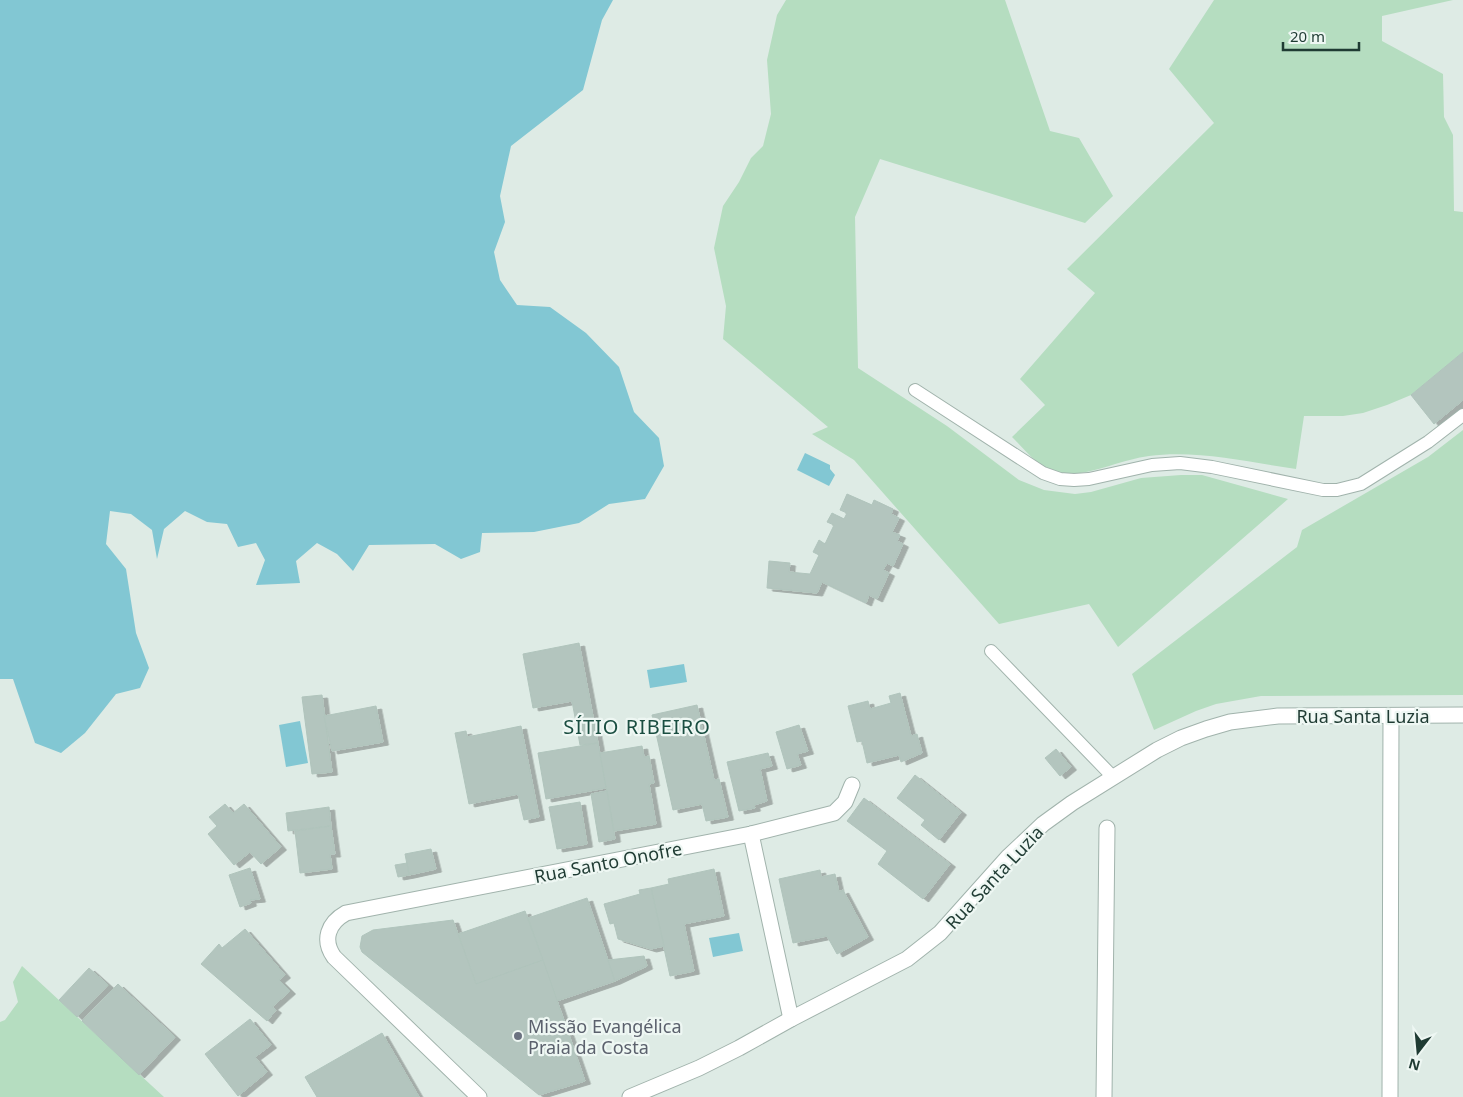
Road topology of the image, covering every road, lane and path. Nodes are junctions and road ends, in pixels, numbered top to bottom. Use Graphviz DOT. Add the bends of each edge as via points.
graph roads {
  1 [pos="915,390"];
  2 [pos="1463,415"];
  3 [pos="991,651"];
  4 [pos="1463,715"];
  5 [pos="1390,716"];
  6 [pos="1113,777"];
  7 [pos="852,785"];
  8 [pos="1107,828"];
  9 [pos="751,834"];
  10 [pos="791,1019"];
  11 [pos="479,1097"];
  12 [pos="630,1097"];
  13 [pos="1104,1097"];
  14 [pos="1390,1097"];
  1 -- 2 [label="lane" via="1042,473 1074,480 1180,463 1323,490 1343,489 1361,484 1428,442"];
  3 -- 6 [label="lane"];
  4 -- 5 [label="street, Rua Santa Luzia"];
  5 -- 6 [label="street, Rua Santa Luzia" via="1278,716 1230,722 1181,738"];
  5 -- 14 [label="street"];
  6 -- 10 [label="street, Rua Santa Luzia" via="1058,812 1024,839 940,933 922,948 890,969"];
  7 -- 9 [label="street, Rua Santo Onofre" via="845,802 834,813"];
  8 -- 13 [label="street"];
  9 -- 10 [label="street"];
  9 -- 11 [label="street, Rua Santo Onofre" via="346,913 331,924 329,950 334,957"];
  10 -- 12 [label="street, Rua Santa Luzia" via="698,1068"];
}
